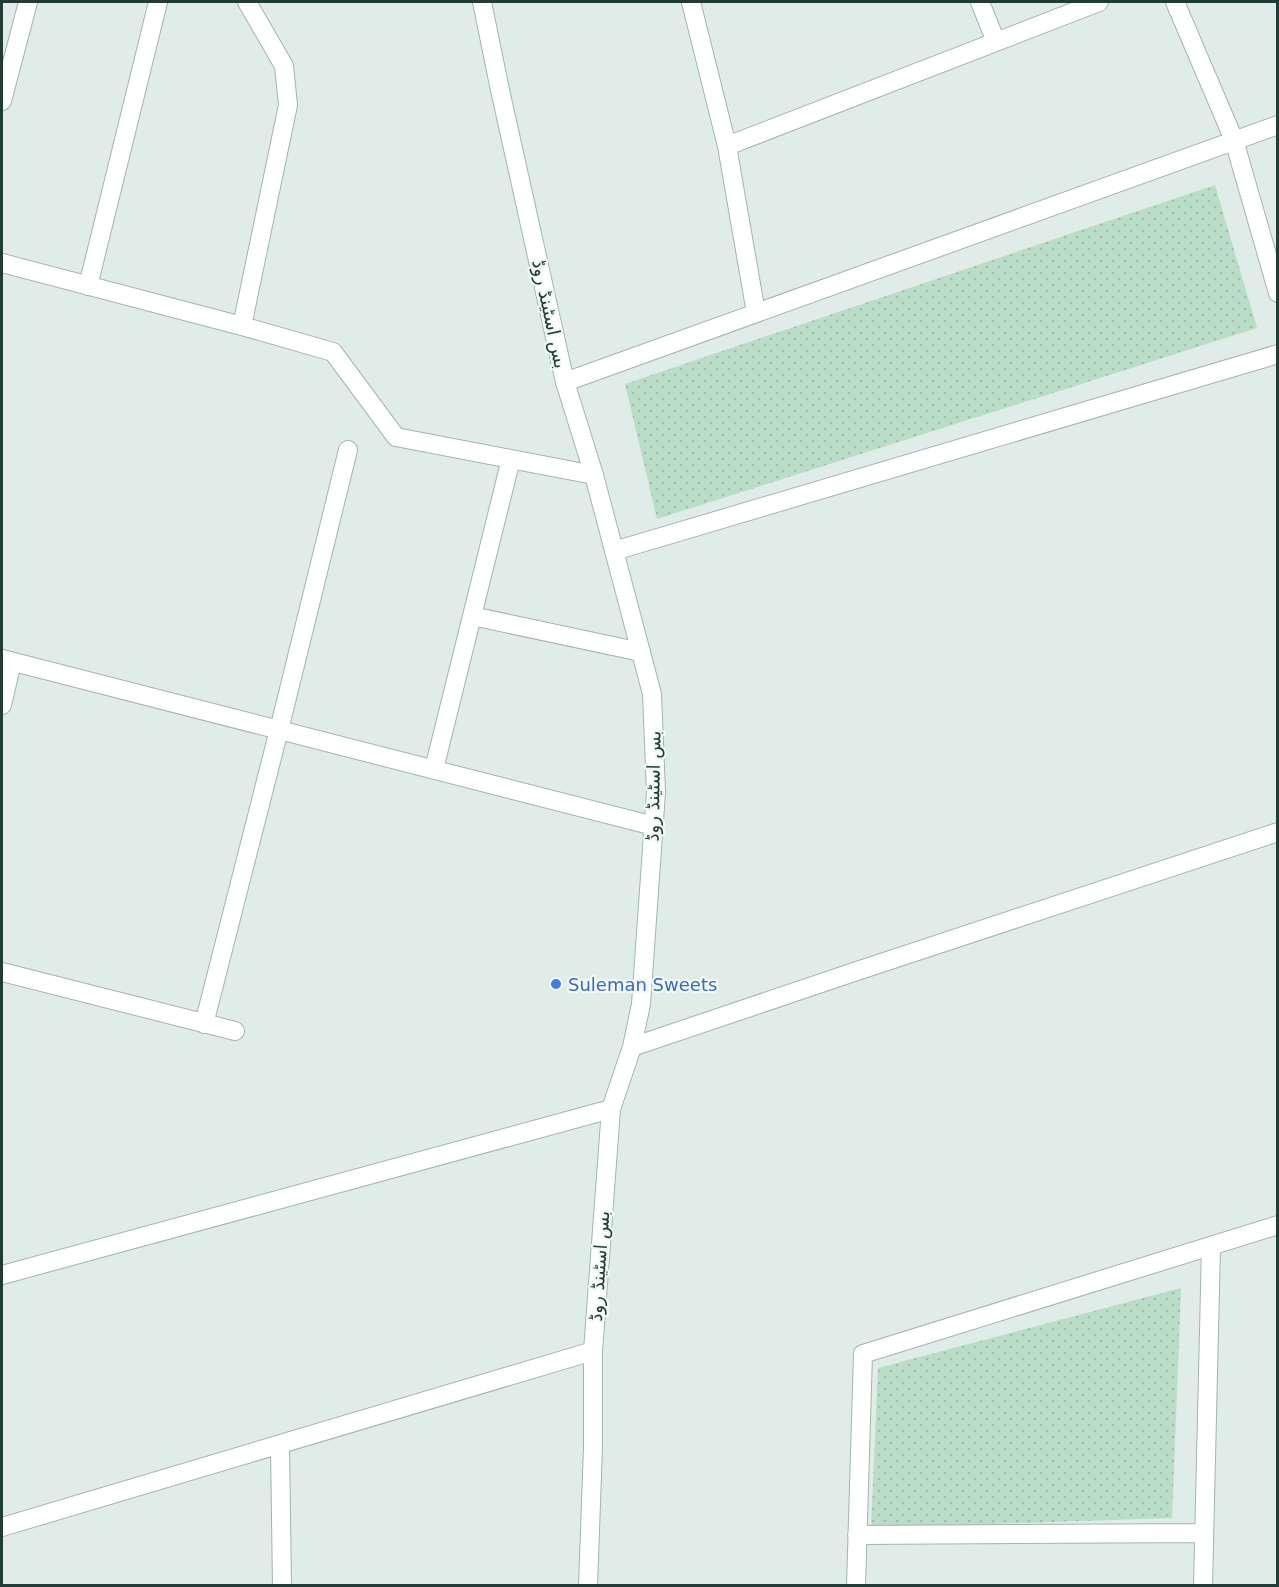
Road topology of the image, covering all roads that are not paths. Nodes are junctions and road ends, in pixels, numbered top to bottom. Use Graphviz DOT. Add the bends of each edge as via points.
graph roads {
  1 [pos="28,2"];
  2 [pos="158,2"];
  3 [pos="247,2"];
  4 [pos="482,2"];
  5 [pos="691,2"];
  6 [pos="980,2"];
  7 [pos="1099,2"];
  8 [pos="1175,2"];
  9 [pos="996,42"];
  10 [pos="2,101"];
  11 [pos="1278,125"];
  12 [pos="1234,140"];
  13 [pos="726,146"];
  14 [pos="2,263"];
  15 [pos="88,286"];
  16 [pos="1278,293"];
  17 [pos="756,313"];
  18 [pos="242,326"];
  19 [pos="1278,354"];
  20 [pos="566,382"];
  21 [pos="348,450"];
  22 [pos="511,459"];
  23 [pos="594,475"];
  24 [pos="615,552"];
  25 [pos="472,616"];
  26 [pos="641,652"];
  27 [pos="7,660"];
  28 [pos="2,705"];
  29 [pos="279,730"];
  30 [pos="434,770"];
  31 [pos="654,826"];
  32 [pos="1278,832"];
  33 [pos="2,972"];
  34 [pos="204,1024"];
  35 [pos="235,1031"];
  36 [pos="632,1047"];
  37 [pos="611,1109"];
  38 [pos="1278,1225"];
  39 [pos="1211,1246"];
  40 [pos="2,1275"];
  41 [pos="593,1351"];
  42 [pos="280,1445"];
  43 [pos="2,1527"];
  44 [pos="1204,1533"];
  45 [pos="857,1535"];
  46 [pos="282,1586"];
  47 [pos="588,1586"];
  48 [pos="856,1586"];
  49 [pos="1203,1586"];
  1 -- 10 [label="street"];
  2 -- 15 [label="street"];
  3 -- 18 [label="street" via="284,66 288,105"];
  4 -- 20 [label="street, بس اسٹینڈ روڈ"];
  5 -- 13 [label="street"];
  6 -- 9 [label="street"];
  7 -- 9 [label="street"];
  8 -- 12 [label="street"];
  9 -- 13 [label="street"];
  11 -- 12 [label="street"];
  12 -- 16 [label="street"];
  12 -- 17 [label="street"];
  13 -- 17 [label="street"];
  14 -- 15 [label="street"];
  15 -- 18 [label="street"];
  17 -- 20 [label="street"];
  18 -- 22 [label="street" via="333,352 396,437"];
  19 -- 24 [label="street"];
  20 -- 23 [label="street, بس اسٹینڈ روڈ"];
  21 -- 29 [label="street"];
  22 -- 23 [label="street"];
  22 -- 25 [label="street"];
  23 -- 24 [label="street, بس اسٹینڈ روڈ"];
  24 -- 26 [label="street, بس اسٹینڈ روڈ"];
  25 -- 26 [label="street"];
  25 -- 30 [label="street"];
  26 -- 31 [label="street, بس اسٹینڈ روڈ" via="652,694"];
  27 -- 28 [label="street"];
  27 -- 29 [label="street"];
  29 -- 30 [label="street"];
  29 -- 34 [label="street"];
  30 -- 31 [label="street"];
  31 -- 36 [label="street, بس اسٹینڈ روڈ" via="641,1004"];
  32 -- 36 [label="street"];
  33 -- 34 [label="street"];
  34 -- 35 [label="street"];
  36 -- 37 [label="street, بس اسٹینڈ روڈ"];
  37 -- 40 [label="street"];
  37 -- 41 [label="street, بس اسٹینڈ روڈ"];
  38 -- 39 [label="street"];
  39 -- 44 [label="street"];
  39 -- 45 [label="street" via="863,1354"];
  41 -- 42 [label="street"];
  41 -- 47 [label="street, بس اسٹینڈ روڈ"];
  42 -- 43 [label="street"];
  42 -- 46 [label="street"];
  44 -- 45 [label="street"];
  44 -- 49 [label="street"];
  45 -- 48 [label="street"];
}
